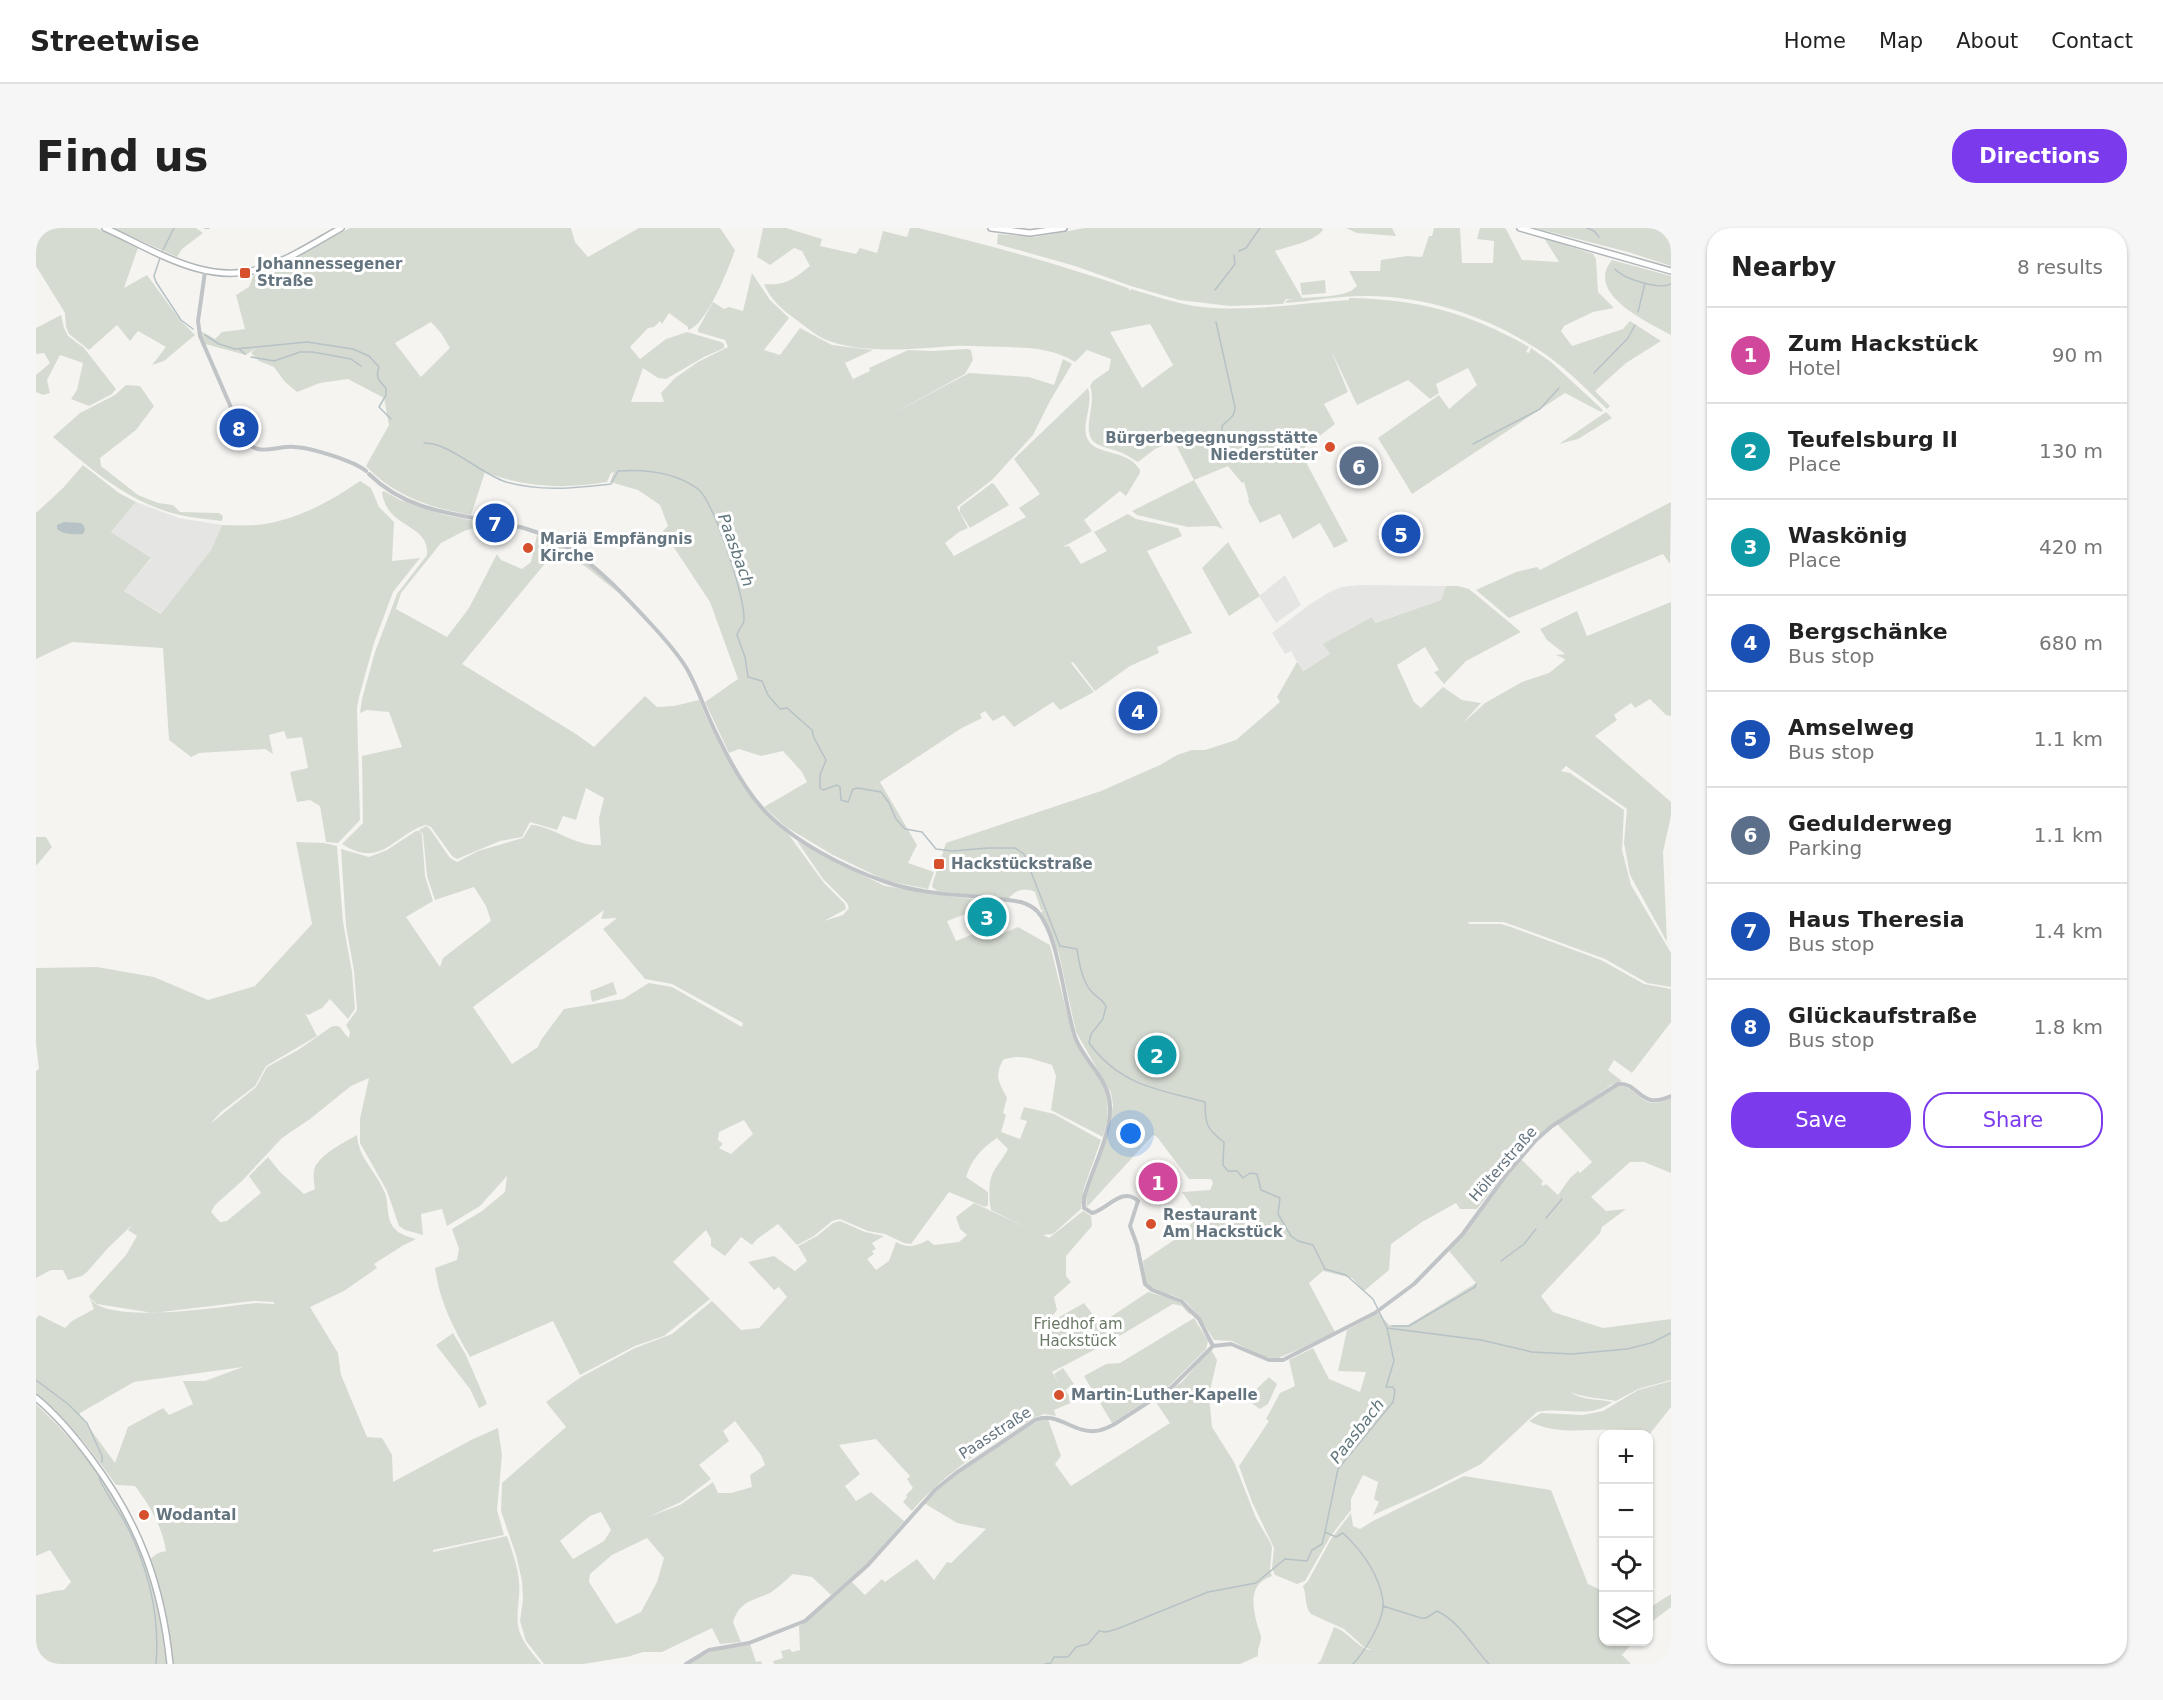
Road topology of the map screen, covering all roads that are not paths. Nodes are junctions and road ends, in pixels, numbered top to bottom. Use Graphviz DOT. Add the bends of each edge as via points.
graph roads {
  1 [pos="105,228"];
  2 [pos="341,228"];
  3 [pos="991,228"];
  4 [pos="1064,228"];
  5 [pos="1520,228"];
  6 [pos="1671,271"];
  7 [pos="205,272"];
  8 [pos="1671,1096"];
  9 [pos="1213,1346"];
  10 [pos="36,1398"];
  11 [pos="170,1664"];
  12 [pos="686,1664"];
  1 -- 7 [label="main road"];
  2 -- 7 [label="main road" via="260,269 236,274"];
  3 -- 4 [label="main road" via="1030,233"];
  5 -- 6 [label="main road"];
  7 -- 9 [label="street" via="198,321 200,336 241,434 252,448 312,449 368,473 404,499 450,514 522,528 568,547 622,592 686,666 717,735 753,796 770,816 798,838 887,883 1021,902 1038,912 1054,951 1075,1038 1105,1085 1110,1102 1107,1129 1084,1208 1087,1212 1099,1211 1124,1196 1138,1201 1130,1226 1145,1284 1181,1301 1198,1319"];
  8 -- 9 [label="street, Hölterstraße" via="1656,1102 1618,1084 1552,1126 1506,1174 1462,1235 1426,1273 1376,1312 1283,1359 1269,1360 1231,1344"];
  9 -- 12 [label="street, Paasstraße" via="1172,1387 1103,1430 1086,1431 1046,1416 1027,1424 934,1490 868,1565 804,1621 749,1643 709,1650"];
  10 -- 11 [label="main road" via="71,1432 124,1506 156,1585"];
}
